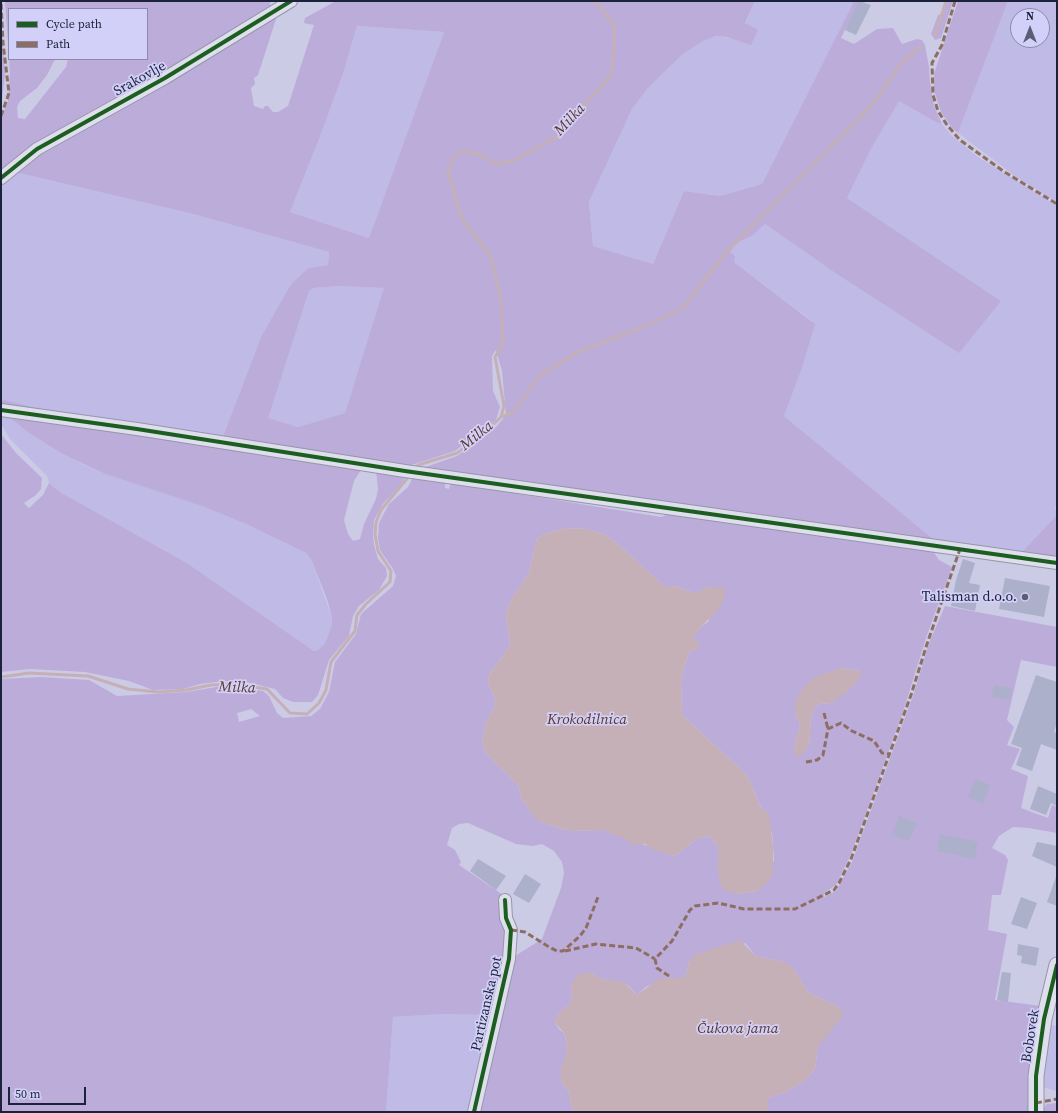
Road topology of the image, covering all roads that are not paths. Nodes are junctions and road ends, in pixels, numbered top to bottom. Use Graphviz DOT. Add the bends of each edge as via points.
graph roads {
  1 [pos="291,1"];
  2 [pos="1,178"];
  3 [pos="1,410"];
  4 [pos="1057,563"];
  5 [pos="505,900"];
  6 [pos="1057,966"];
  7 [pos="474,1112"];
  8 [pos="1036,1112"];
  1 -- 2 [label="street, Srakovlje" via="165,78 37,149"];
  3 -- 4 [label="street" via="405,471"];
  5 -- 7 [label="street, Partizanska pot" via="506,918 511,930 510,953"];
  6 -- 8 [label="street, Bobovek" via="1044,1019 1036,1076"];
}
